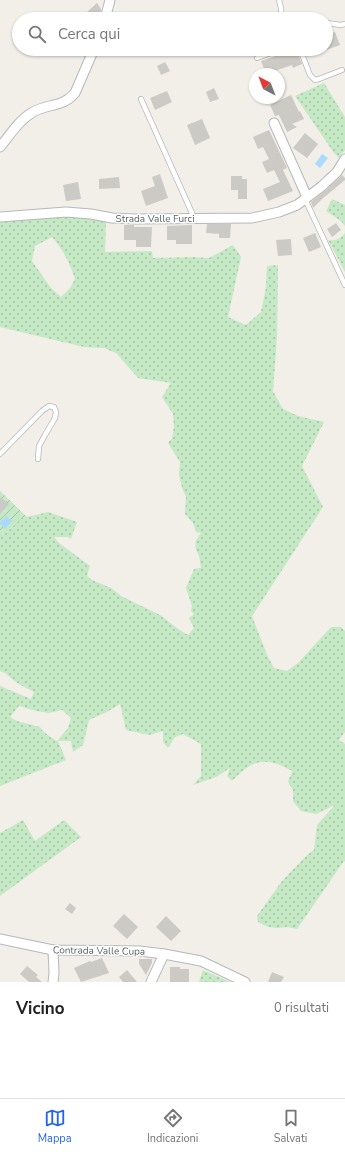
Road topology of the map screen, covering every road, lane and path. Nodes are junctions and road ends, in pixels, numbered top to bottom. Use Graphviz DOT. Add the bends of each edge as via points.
graph roads {
  1 [pos="110,0"];
  2 [pos="279,0"];
  3 [pos="107,12"];
  4 [pos="281,12"];
  5 [pos="333,24"];
  6 [pos="345,24"];
  7 [pos="91,56"];
  8 [pos="263,56"];
  9 [pos="303,56"];
  10 [pos="257,58"];
  11 [pos="342,70"];
  12 [pos="141,99"];
  13 [pos="274,123"];
  14 [pos="0,147"];
  15 [pos="345,159"];
  16 [pos="306,198"];
  17 [pos="0,217"];
  18 [pos="192,219"];
  19 [pos="345,285"];
  20 [pos="0,454"];
  21 [pos="38,459"];
  22 [pos="0,938"];
  23 [pos="53,950"];
  24 [pos="164,954"];
  25 [pos="53,982"];
  26 [pos="151,982"];
  27 [pos="245,982"];
  1 -- 3 [label="street"];
  2 -- 4 [label="lane"];
  5 -- 6 [label="lane"];
  7 -- 14 [label="street" via="75,93 65,103 32,113"];
  8 -- 10 [label="lane"];
  9 -- 11 [label="lane" via="310,75 315,80"];
  12 -- 18 [label="lane" via="192,213"];
  13 -- 16 [label="street"];
  15 -- 16 [label="street, Strada Valle Furci" via="337,172"];
  16 -- 18 [label="street, Strada Valle Furci" via="297,205 279,212 252,218"];
  16 -- 19 [label="lane"];
  17 -- 18 [label="street, Strada Valle Furci" via="66,212 112,218"];
  20 -- 21 [label="lane" via="42,411 49,406 54,407 55,418 39,446"];
  22 -- 23 [label="street, Contrada Valle Cupa"];
  23 -- 24 [label="street, Contrada Valle Cupa"];
  23 -- 25 [label="street"];
  24 -- 26 [label="street"];
  24 -- 27 [label="street, Contrada Valle Cupa" via="201,961"];
}
